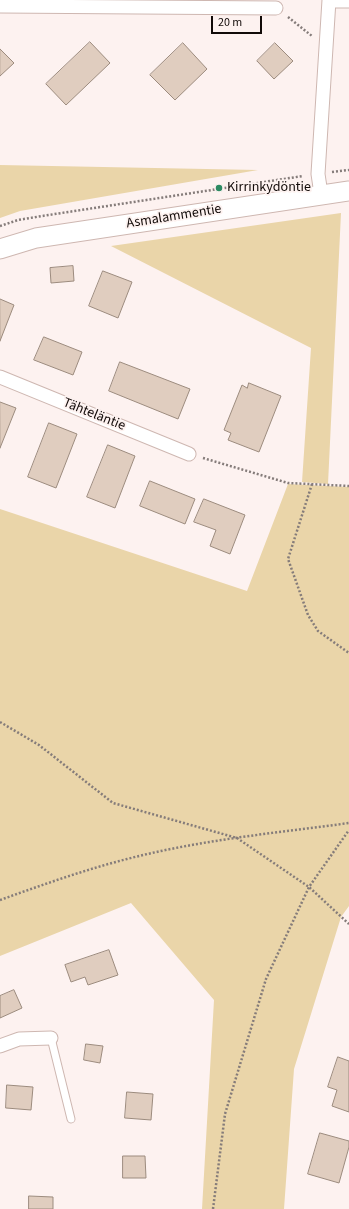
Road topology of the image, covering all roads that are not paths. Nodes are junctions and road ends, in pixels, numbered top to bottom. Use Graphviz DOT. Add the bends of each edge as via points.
graph roads {
  1 [pos="329,1"];
  2 [pos="349,1"];
  3 [pos="0,6"];
  4 [pos="276,8"];
  5 [pos="349,191"];
  6 [pos="321,194"];
  7 [pos="0,249"];
  8 [pos="0,377"];
  9 [pos="188,454"];
  10 [pos="51,1038"];
  11 [pos="0,1046"];
  12 [pos="70,1120"];
  1 -- 2 [label="street"];
  1 -- 6 [label="street" via="318,174"];
  3 -- 4 [label="street"];
  5 -- 6 [label="street, Asmalammentie"];
  6 -- 7 [label="street, Asmalammentie" via="36,238"];
  8 -- 9 [label="street, Tähteläntie"];
  10 -- 11 [label="street" via="19,1039"];
  10 -- 12 [label="lane"];
}
